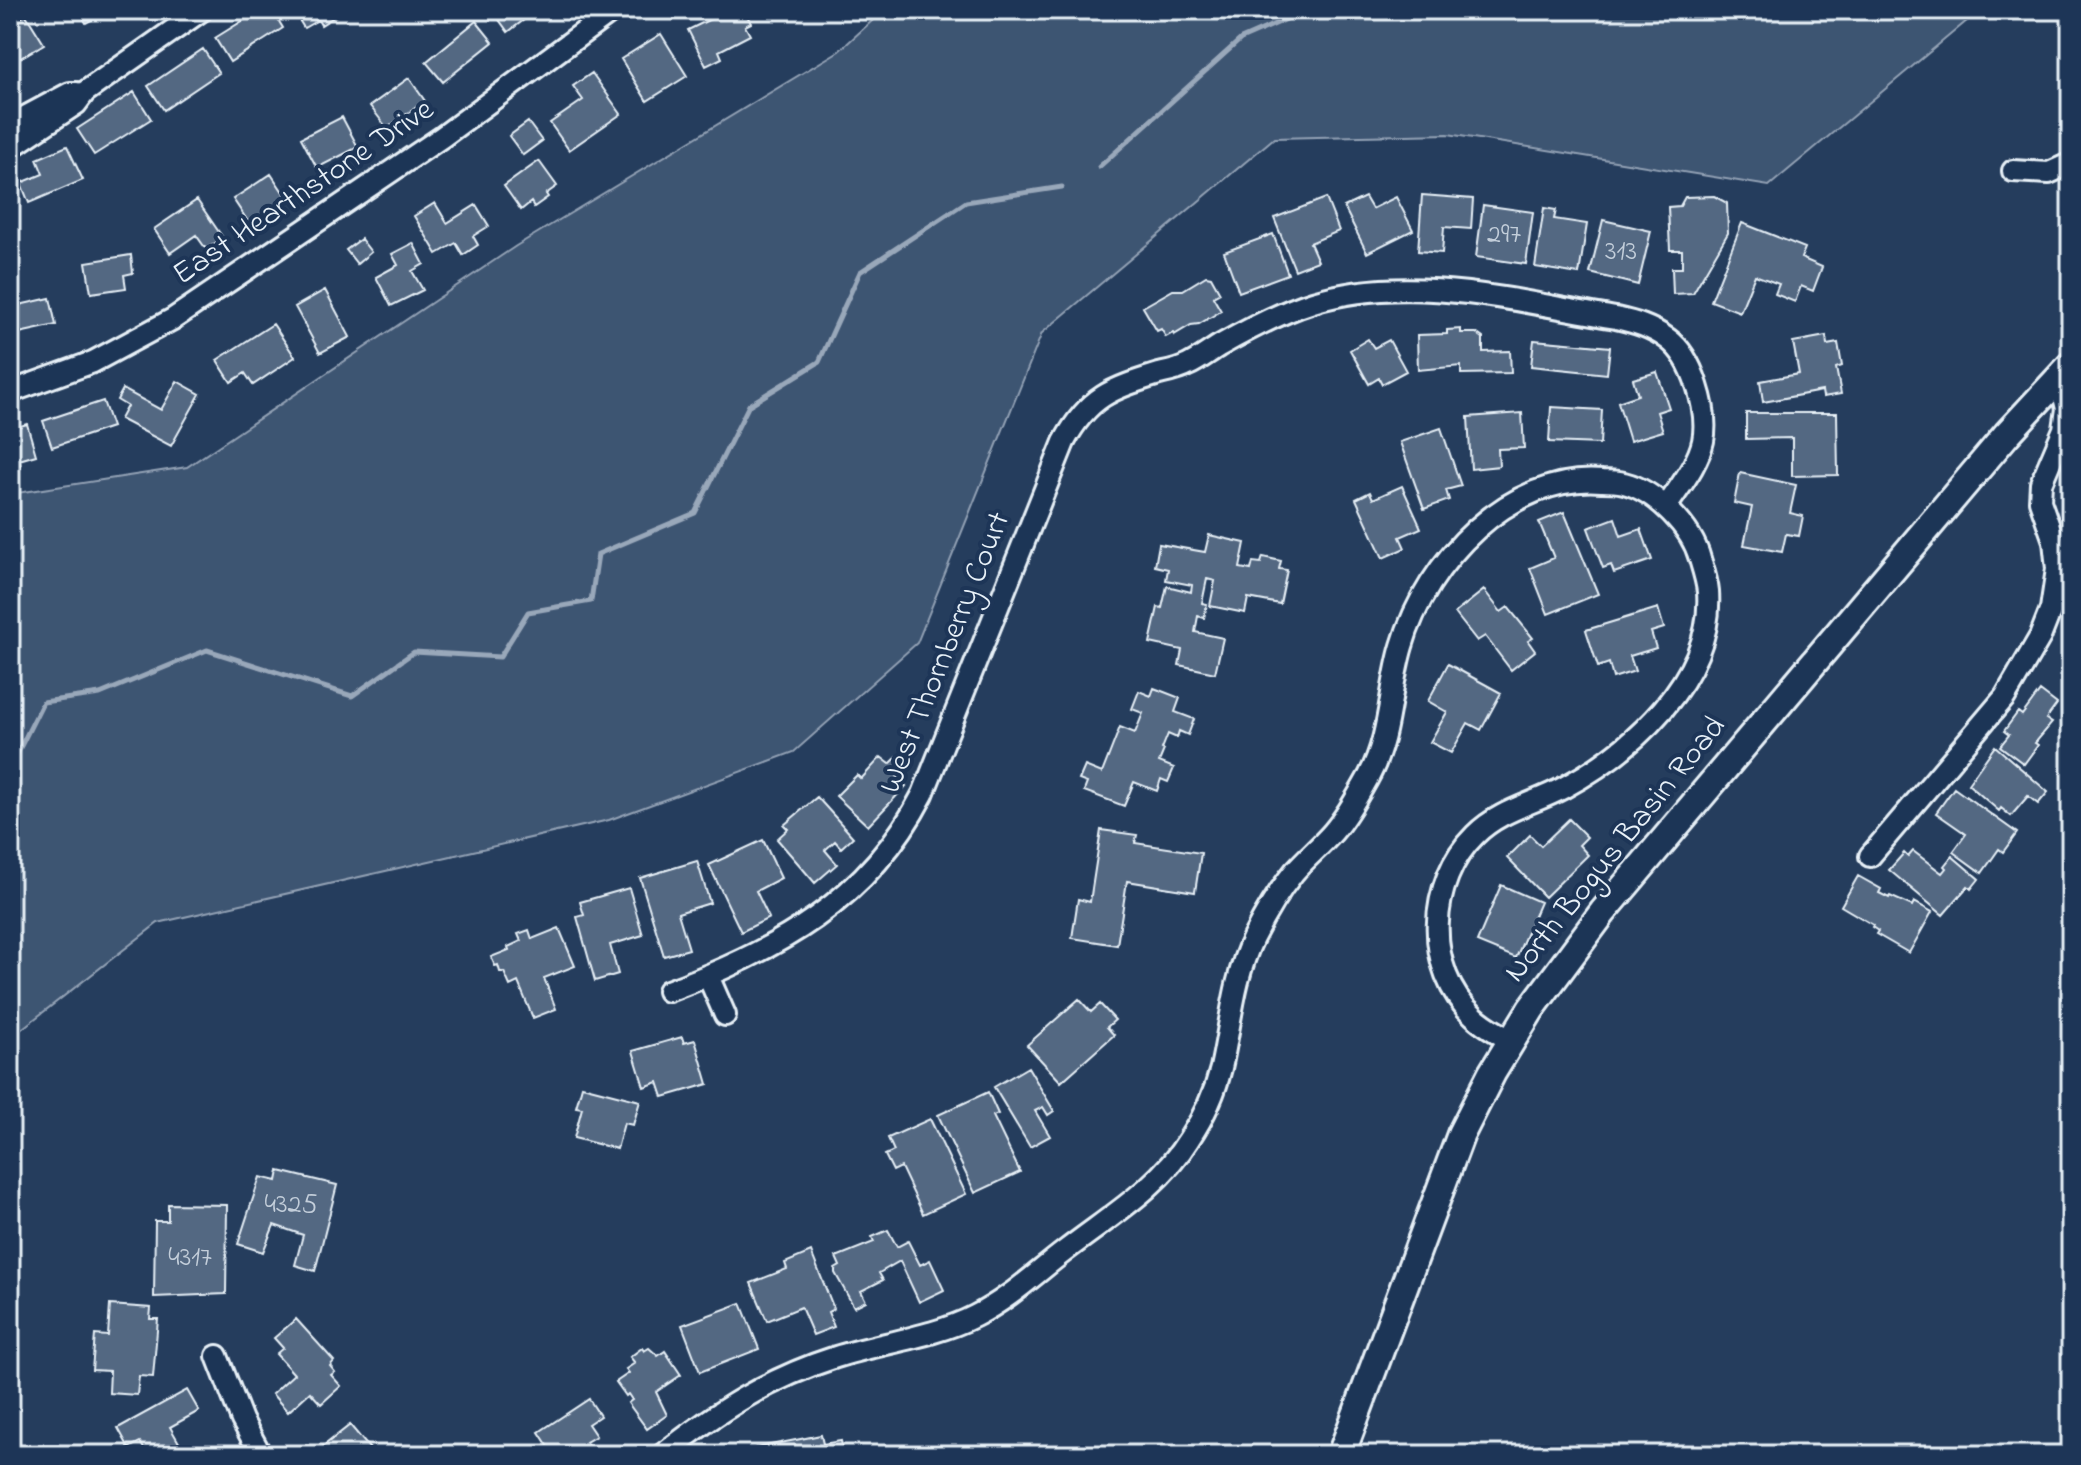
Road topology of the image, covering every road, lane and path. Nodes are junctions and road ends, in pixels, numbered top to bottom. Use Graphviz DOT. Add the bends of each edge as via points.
graph roads {
  1 [pos="202,10"];
  2 [pos="614,10"];
  3 [pos="85,92"];
  4 [pos="10,125"];
  5 [pos="10,148"];
  6 [pos="2071,163"];
  7 [pos="2013,171"];
  8 [pos="2065,370"];
  9 [pos="10,392"];
  10 [pos="1667,506"];
  11 [pos="1870,856"];
  12 [pos="708,976"];
  13 [pos="668,991"];
  14 [pos="725,1015"];
  15 [pos="1511,1041"];
  16 [pos="217,1356"];
  17 [pos="261,1455"];
  18 [pos="662,1455"];
  19 [pos="1341,1455"];
  1 -- 3 [label="street"];
  2 -- 9 [label="street, East Hearthstone Drive" via="442,137 173,319 93,362"];
  3 -- 4 [label="street" via="70,93"];
  3 -- 5 [label="street" via="76,104"];
  6 -- 7 [label="street" via="2049,173"];
  8 -- 11 [label="street" via="2064,429 2041,483 2040,501 2057,569 2040,637 2005,697"];
  8 -- 15 [label="street, North Bogus Basin Road" via="1603,912"];
  10 -- 12 [label="street, West Thornberry Court" via="1693,466 1705,420 1692,373 1670,340 1641,324 1470,294 1362,292 1314,302 1271,319 1187,366 1114,388 1092,403 1064,442 923,794 900,834 833,906 796,933"];
  10 -- 15 [label="street" via="1697,547 1708,589 1706,623 1690,668 1653,722 1607,763 1556,792 1505,812 1473,836 1445,877 1437,915 1440,952 1451,984 1471,1015"];
  10 -- 18 [label="street" via="1626,483 1581,479 1545,486 1480,527 1441,567 1402,646 1386,732 1371,773 1335,830 1293,873 1255,934 1240,967 1210,1101 1188,1142 1158,1179 1016,1292 973,1318 792,1372 734,1402"];
  12 -- 13 [label="street, West Thornberry Court"];
  12 -- 14 [label="street"];
  15 -- 19 [label="street, North Bogus Basin Road" via="1461,1134"];
  16 -- 17 [label="street"];
}
